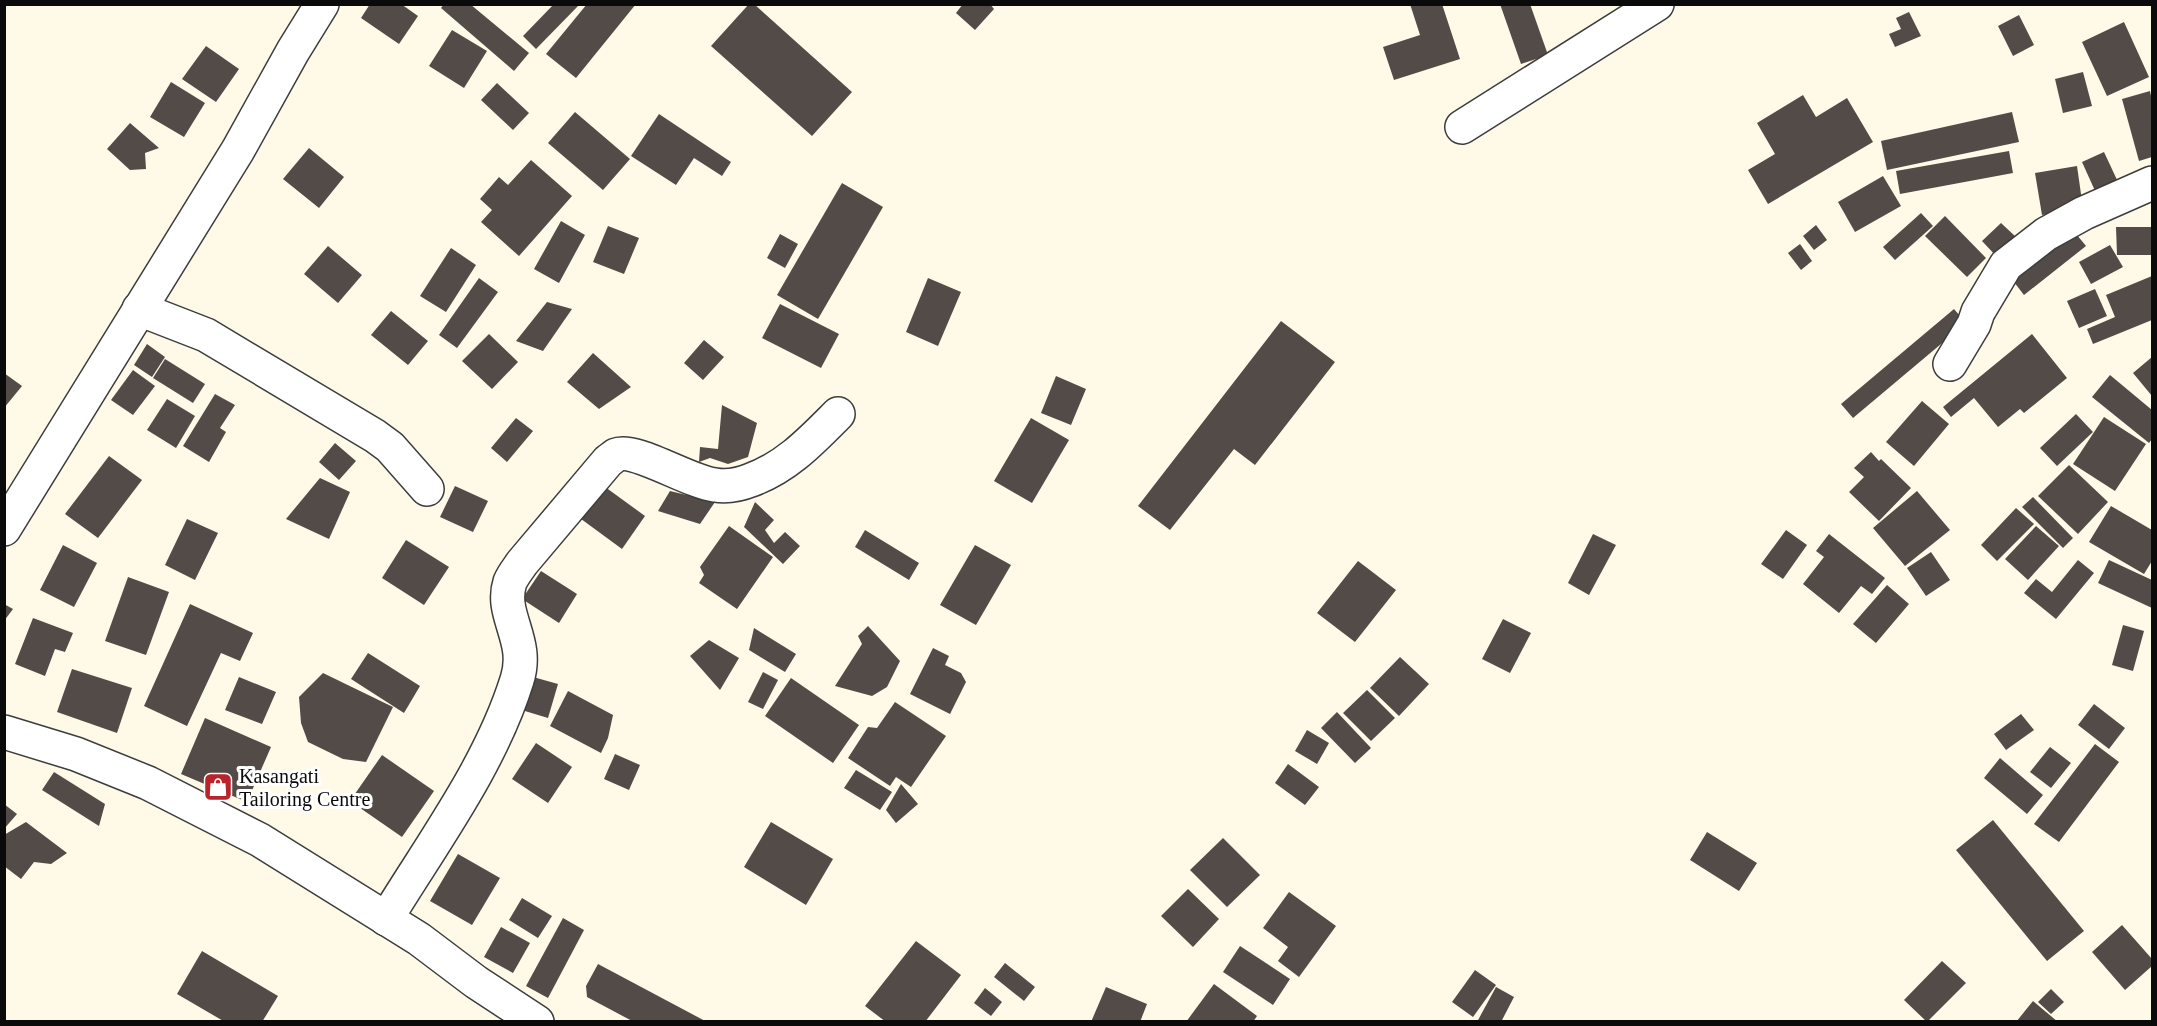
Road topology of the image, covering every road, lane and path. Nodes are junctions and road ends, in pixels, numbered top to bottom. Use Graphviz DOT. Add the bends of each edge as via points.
graph roads {
  1 [pos="321,4"];
  2 [pos="1657,4"];
  3 [pos="1462,127"];
  4 [pos="2152,183"];
  5 [pos="139,309"];
  6 [pos="1950,364"];
  7 [pos="838,414"];
  8 [pos="427,489"];
  9 [pos="4,529"];
  10 [pos="4,732"];
  11 [pos="386,919"];
  12 [pos="537,1022"];
  1 -- 5 [label="street" via="238,150"];
  2 -- 3 [label="street"];
  4 -- 6 [label="street" via="2046,234 2006,266"];
  5 -- 8 [label="street" via="206,335 375,436 390,447"];
  5 -- 9 [label="street"];
  7 -- 11 [label="street" via="777,468 731,485 699,481 634,455 616,455 608,461 511,580 508,602 522,664 508,705 486,757"];
  10 -- 11 [label="street" via="76,754 157,787 260,840"];
  11 -- 12 [label="street"];
}
